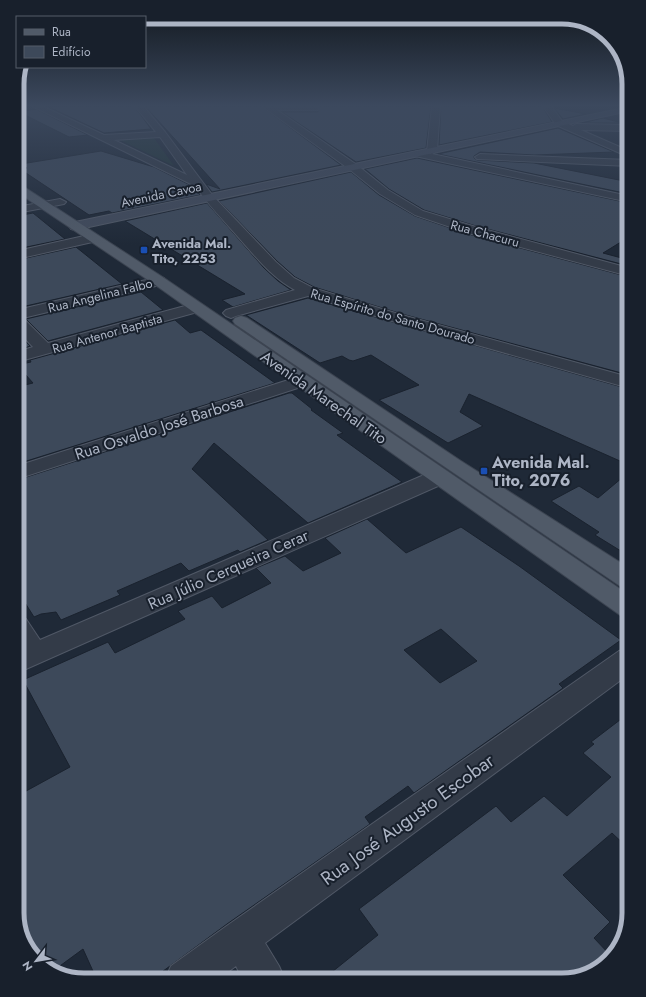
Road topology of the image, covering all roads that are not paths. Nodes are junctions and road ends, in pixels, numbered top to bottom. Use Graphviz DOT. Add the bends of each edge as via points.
graph roads {
  1 [pos="132,153"];
  2 [pos="176,153"];
  3 [pos="336,153"];
  4 [pos="446,153"];
  5 [pos="436,155"];
  6 [pos="622,163"];
  7 [pos="353,167"];
  8 [pos="199,184"];
  9 [pos="24,190"];
  10 [pos="622,197"];
  11 [pos="209,198"];
  12 [pos="55,202"];
  13 [pos="24,209"];
  14 [pos="85,225"];
  15 [pos="24,252"];
  16 [pos="622,270"];
  17 [pos="159,281"];
  18 [pos="308,291"];
  19 [pos="196,308"];
  20 [pos="24,313"];
  21 [pos="231,313"];
  22 [pos="24,328"];
  23 [pos="45,350"];
  24 [pos="24,355"];
  25 [pos="301,380"];
  26 [pos="622,381"];
  27 [pos="24,471"];
  28 [pos="439,477"];
  29 [pos="622,575"];
  30 [pos="622,603"];
  31 [pos="25,658"];
  32 [pos="622,664"];
  33 [pos="241,938"];
  34 [pos="194,973"];
  35 [pos="261,973"];
  1 -- 8 [label="street"];
  2 -- 8 [label="street, Rua Espírito do Santo Dourado"];
  3 -- 7 [label="street, Rua Chacuru"];
  4 -- 5 [label="street"];
  5 -- 6 [label="street"];
  5 -- 7 [label="street, Avenida Cavoa" via="418,154"];
  5 -- 10 [label="street"];
  7 -- 11 [label="street, Avenida Cavoa"];
  7 -- 16 [label="street, Rua Chacuru" via="401,204 419,213 472,230"];
  8 -- 11 [label="street, Rua Espírito do Santo Dourado"];
  9 -- 12 [label="main road, Avenida Marechal Tito"];
  11 -- 14 [label="street, Avenida Cavoa"];
  11 -- 18 [label="street, Rua Espírito do Santo Dourado" via="271,265 289,281"];
  12 -- 13 [label="street"];
  12 -- 14 [label="main road, Avenida Marechal Tito"];
  14 -- 15 [label="street"];
  14 -- 17 [label="main road, Avenida Marechal Tito"];
  14 -- 21 [label="main road, Avenida Marechal Tito"];
  17 -- 19 [label="main road, Avenida Marechal Tito"];
  17 -- 20 [label="street, Rua Angelina Falbo"];
  18 -- 21 [label="street"];
  18 -- 26 [label="street, Rua Espírito do Santo Dourado"];
  19 -- 23 [label="street, Rua Antenor Baptista"];
  19 -- 25 [label="main road, Avenida Marechal Tito"];
  21 -- 29 [label="main road, Avenida Marechal Tito"];
  22 -- 23 [label="street"];
  23 -- 24 [label="street, Rua Antenor Baptista"];
  25 -- 27 [label="street, Rua Osvaldo José Barbosa"];
  25 -- 28 [label="main road, Avenida Marechal Tito"];
  28 -- 30 [label="main road, Avenida Marechal Tito"];
  28 -- 31 [label="street, Rua Júlio Cerqueira Cerar"];
  32 -- 33 [label="street, Rua José Augusto Escobar"];
  33 -- 34 [label="street, Rua José Augusto Escobar"];
  33 -- 35 [label="street"];
}
